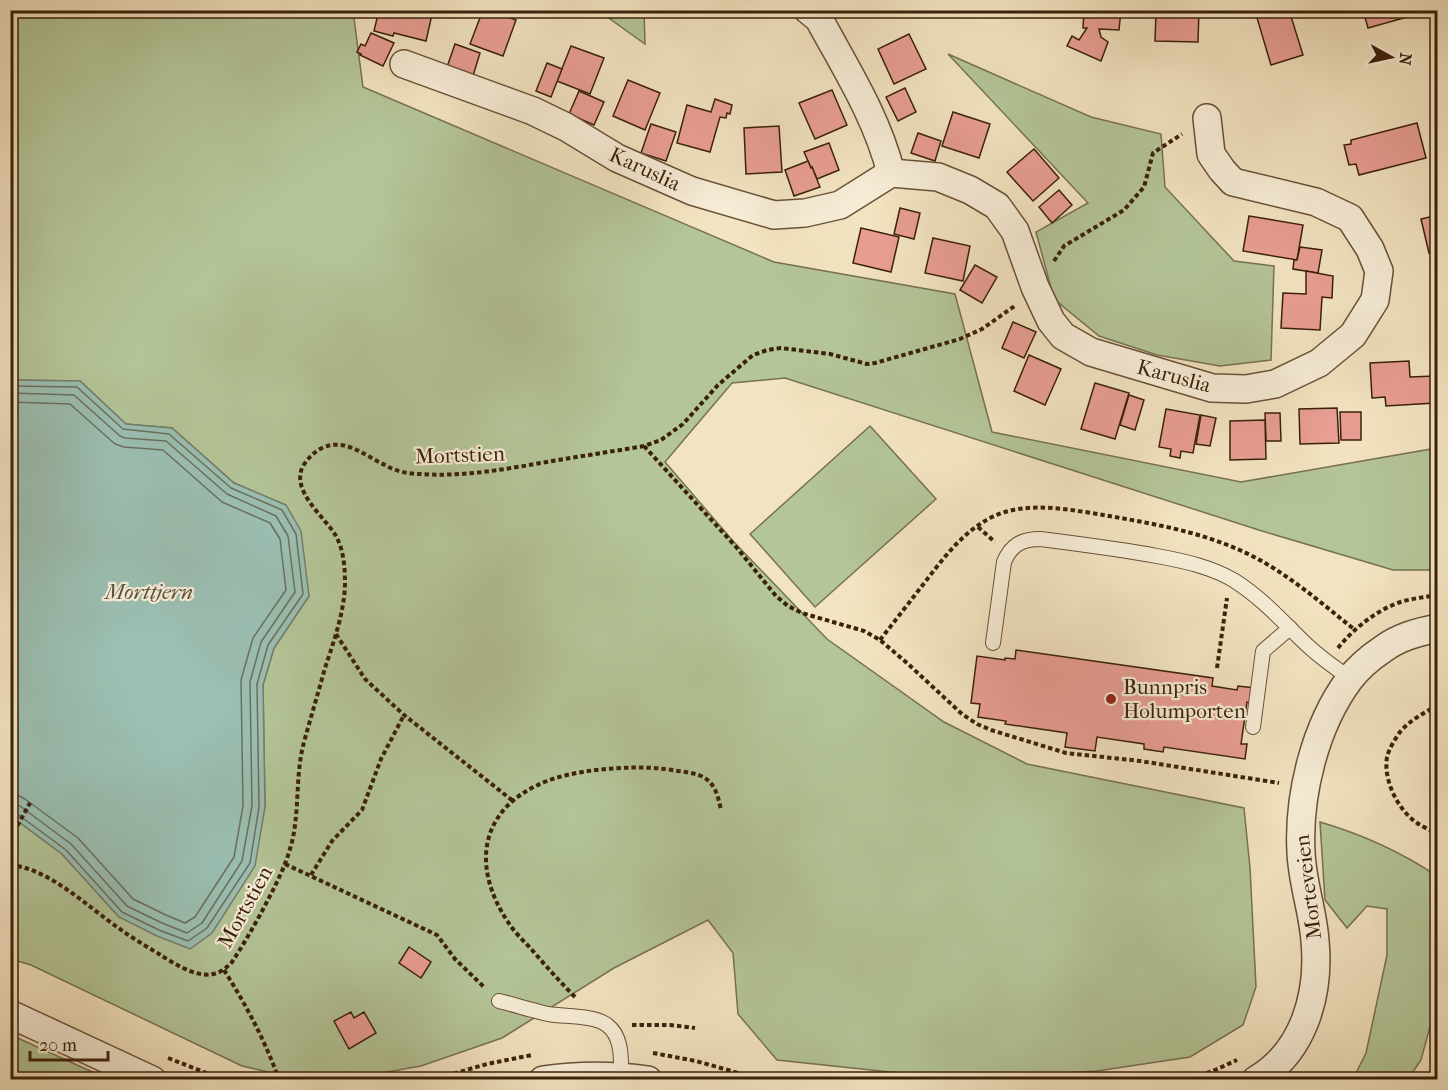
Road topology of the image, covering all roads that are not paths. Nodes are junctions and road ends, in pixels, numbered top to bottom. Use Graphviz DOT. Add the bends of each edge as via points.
graph roads {
  1 [pos="807,10"];
  2 [pos="404,64"];
  3 [pos="1207,118"];
  4 [pos="891,173"];
  5 [pos="1290,628"];
  6 [pos="1437,628"];
  7 [pos="993,643"];
  8 [pos="1350,678"];
  9 [pos="1253,727"];
  10 [pos="499,1001"];
  11 [pos="10,1014"];
  12 [pos="621,1077"];
  13 [pos="152,1080"];
  14 [pos="543,1080"];
  15 [pos="648,1080"];
  16 [pos="1256,1080"];
  1 -- 4 [label="street" via="819,19 868,109"];
  2 -- 4 [label="street, Karuslia" via="533,111 617,158 692,191 774,215 840,205"];
  3 -- 4 [label="street, Karuslia" via="1211,154 1233,182 1317,202 1350,218 1379,271 1375,300 1353,335 1319,363 1275,384 1246,389 1212,388 1091,352 1063,336 1051,321 1015,231 997,206 938,177"];
  5 -- 7 [label="lane" via="1234,580 1213,571 1125,550 1029,539 1008,552 1004,562"];
  5 -- 8 [label="lane"];
  5 -- 9 [label="lane" via="1263,651"];
  6 -- 8 [label="street, Morteveien" via="1406,636 1384,648"];
  8 -- 16 [label="street, Morteveien" via="1319,739 1303,804 1301,854 1315,941 1310,1007 1283,1058"];
  10 -- 12 [label="lane" via="603,1024 615,1035 621,1050"];
  11 -- 13 [label="street"];
  12 -- 14 [label="street"];
  12 -- 15 [label="street"];
}
